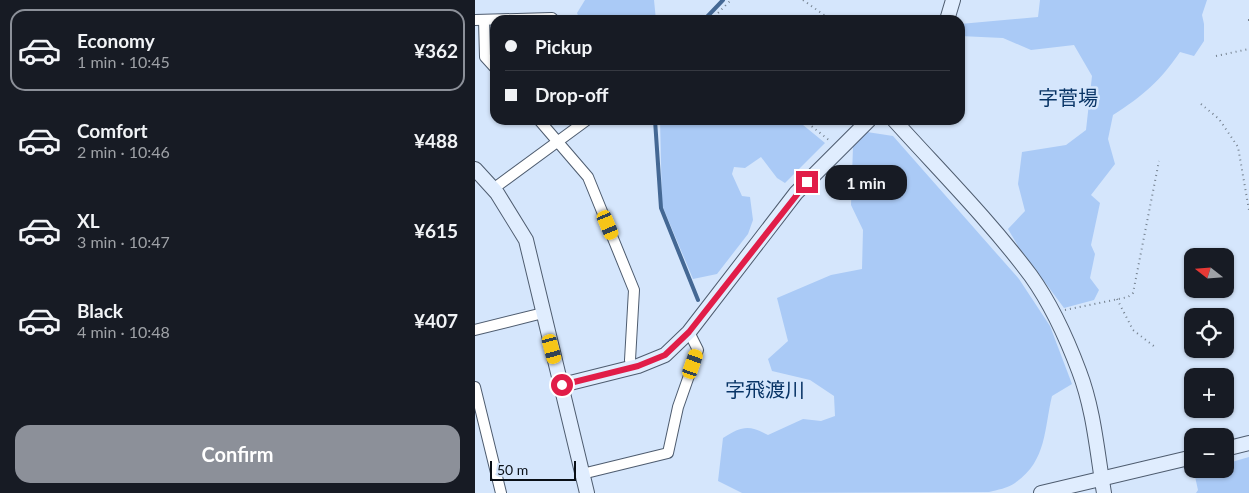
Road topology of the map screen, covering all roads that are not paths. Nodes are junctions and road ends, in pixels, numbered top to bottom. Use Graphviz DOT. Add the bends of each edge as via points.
graph roads {
  1 [pos="953,0"];
  2 [pos="948,15"];
  3 [pos="479,20"];
  4 [pos="490,62"];
  5 [pos="544,125"];
  6 [pos="580,125"];
  7 [pos="864,125"];
  8 [pos="898,125"];
  9 [pos="558,141"];
  10 [pos="475,169"];
  11 [pos="493,189"];
  12 [pos="543,313"];
  13 [pos="475,330"];
  14 [pos="689,332"];
  15 [pos="633,368"];
  16 [pos="562,385"];
  17 [pos="475,386"];
  18 [pos="1249,443"];
  19 [pos="1234,447"];
  20 [pos="1184,459"];
  21 [pos="582,474"];
  22 [pos="1101,479"];
  23 [pos="501,493"];
  24 [pos="587,493"];
  25 [pos="1041,493"];
  26 [pos="1104,493"];
  1 -- 2 [label="street"];
  3 -- 4 [label="street" via="485,57"];
  5 -- 9 [label="street"];
  6 -- 9 [label="street"];
  7 -- 14 [label="street" via="796,193"];
  8 -- 22 [label="street" via="1026,270 1053,315 1082,380 1092,415"];
  9 -- 11 [label="street"];
  9 -- 15 [label="street" via="588,177 634,290 630,360"];
  10 -- 11 [label="street"];
  11 -- 12 [label="street" via="527,240"];
  12 -- 13 [label="street"];
  12 -- 16 [label="street"];
  14 -- 15 [label="street" via="665,355"];
  14 -- 21 [label="street" via="698,350 678,407 668,453"];
  15 -- 16 [label="street"];
  16 -- 21 [label="street"];
  17 -- 23 [label="street"];
  18 -- 19 [label="street"];
  20 -- 22 [label="street"];
  21 -- 24 [label="street"];
  22 -- 25 [label="street"];
  22 -- 26 [label="street"];
}
